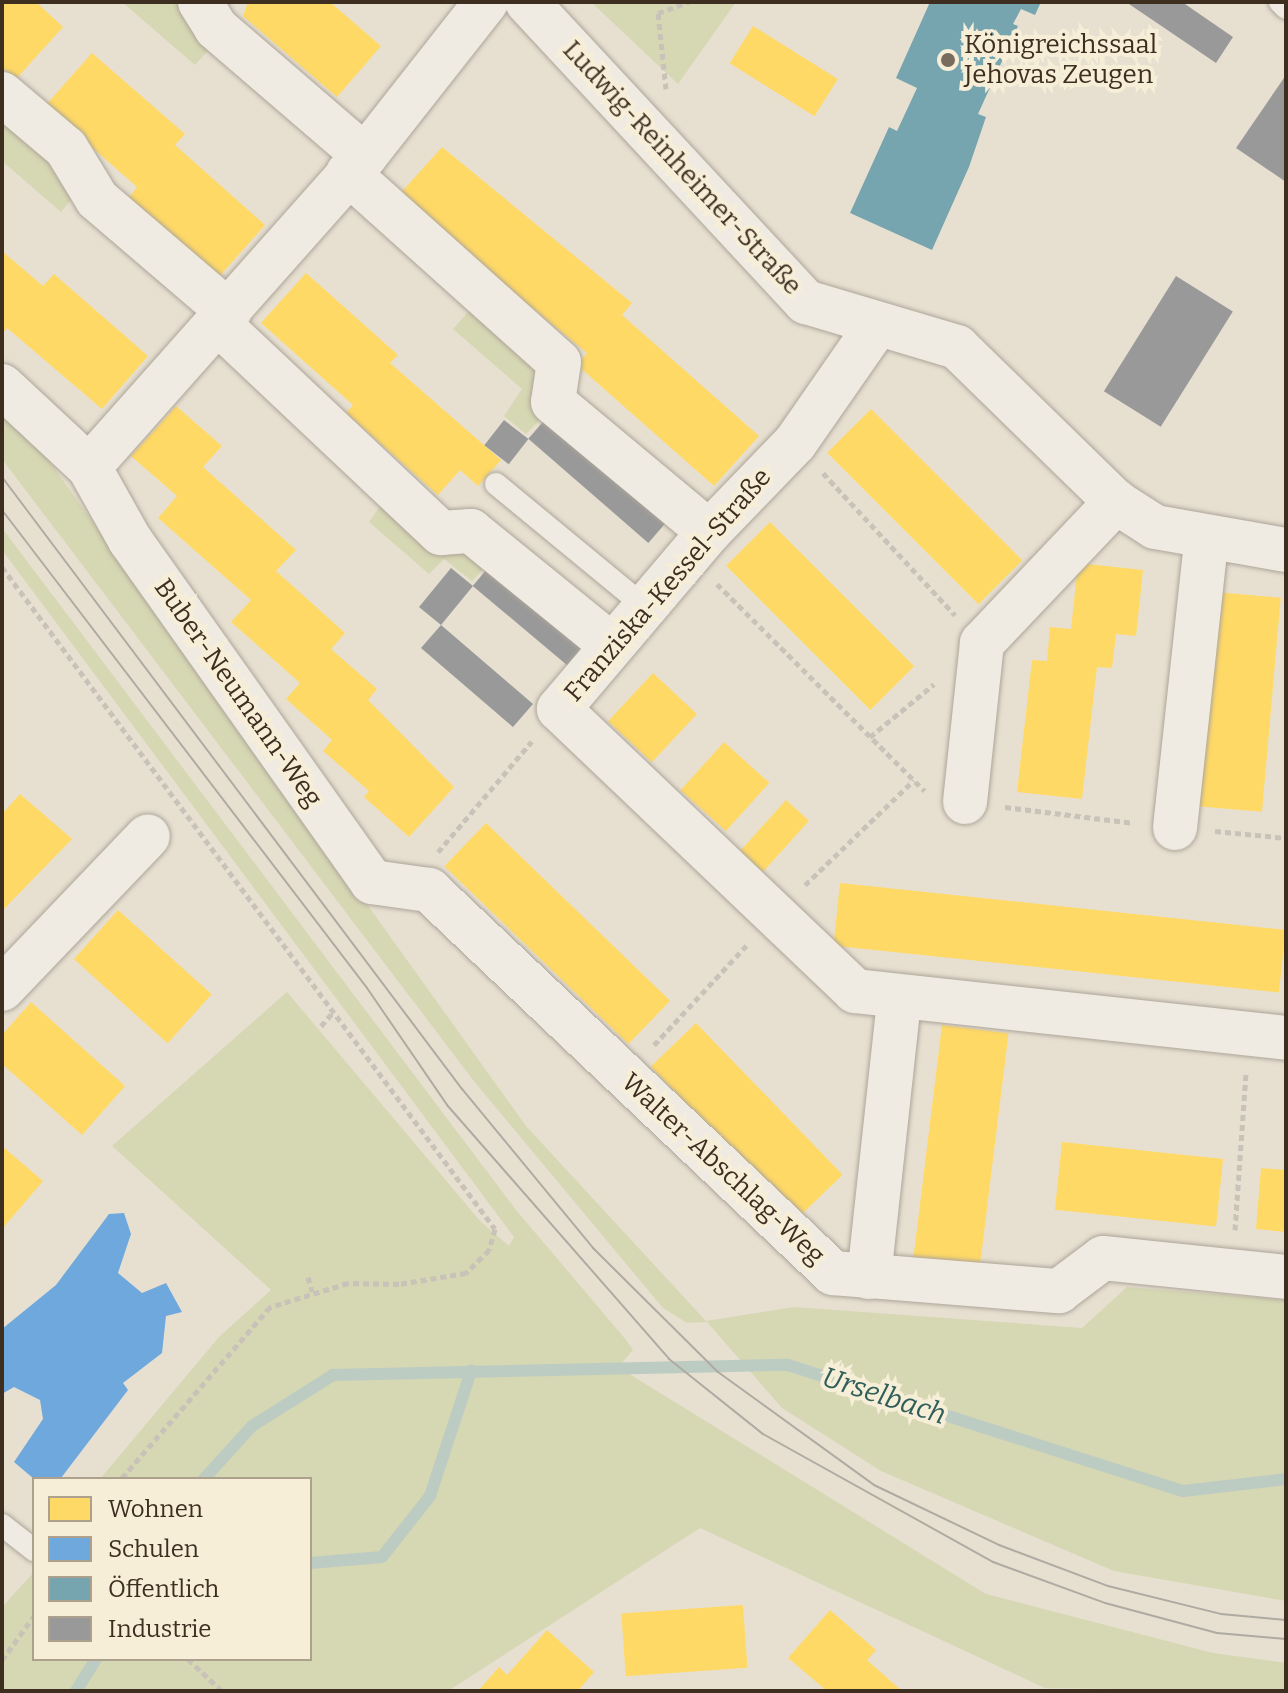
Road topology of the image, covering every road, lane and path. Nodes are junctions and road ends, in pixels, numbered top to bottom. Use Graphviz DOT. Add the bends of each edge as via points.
graph roads {
  1 [pos="200,2"];
  2 [pos="486,2"];
  3 [pos="527,2"];
  4 [pos="689,2"];
  5 [pos="1280,2"];
  6 [pos="1286,8"];
  7 [pos="666,89"];
  8 [pos="2,94"];
  9 [pos="357,165"];
  10 [pos="224,318"];
  11 [pos="875,328"];
  12 [pos="2,386"];
  13 [pos="795,443"];
  14 [pos="89,467"];
  15 [pos="496,484"];
  16 [pos="1116,502"];
  17 [pos="709,532"];
  18 [pos="1206,541"];
  19 [pos="1286,550"];
  20 [pos="2,567"];
  21 [pos="644,606"];
  22 [pos="982,643"];
  23 [pos="610,644"];
  24 [pos="559,709"];
  25 [pos="870,737"];
  26 [pos="965,802"];
  27 [pos="1175,828"];
  28 [pos="148,836"];
  29 [pos="410,886"];
  30 [pos="2,989"];
  31 [pos="899,1001"];
  32 [pos="333,1012"];
  33 [pos="321,1026"];
  34 [pos="1268,1036"];
  35 [pos="1232,1271"];
  36 [pos="308,1277"];
  37 [pos="869,1277"];
  38 [pos="1286,1277"];
  39 [pos="312,1291"];
  40 [pos="123,1477"];
  41 [pos="2,1525"];
  42 [pos="32,1548"];
  43 [pos="32,1619"];
  44 [pos="2,1660"];
  45 [pos="190,1661"];
  46 [pos="222,1691"];
  1 -- 9 [label="street" via="216,28"];
  2 -- 9 [label="street"];
  3 -- 11 [label="street, Ludwig-Reinheimer-Straße" via="806,302"];
  4 -- 7 [label="path" via="658,13"];
  5 -- 6 [label="lane"];
  8 -- 10 [label="street" via="66,148 97,199"];
  9 -- 10 [label="street"];
  9 -- 17 [label="street" via="559,362 553,402"];
  10 -- 14 [label="street"];
  10 -- 23 [label="street" via="441,533 471,531"];
  11 -- 13 [label="street, Franziska-Kessel-Straße"];
  11 -- 16 [label="street, Ludwig-Reinheimer-Straße" via="957,347"];
  12 -- 14 [label="street, Buber-Neumann-Weg"];
  13 -- 17 [label="street, Franziska-Kessel-Straße"];
  13 -- 22 [label="path"];
  14 -- 29 [label="street, Buber-Neumann-Weg" via="130,540 372,882"];
  15 -- 21 [label="lane"];
  16 -- 18 [label="street, Ludwig-Reinheimer-Straße" via="1155,527"];
  16 -- 22 [label="street"];
  17 -- 21 [label="street, Franziska-Kessel-Straße"];
  18 -- 19 [label="street, Ludwig-Reinheimer-Straße"];
  18 -- 27 [label="street"];
  20 -- 32 [label="path"];
  21 -- 23 [label="street, Franziska-Kessel-Straße"];
  22 -- 25 [label="path"];
  22 -- 26 [label="street"];
  23 -- 24 [label="street, Franziska-Kessel-Straße"];
  24 -- 29 [label="path"];
  24 -- 31 [label="street, Franziska-Kessel-Straße" via="855,991"];
  28 -- 30 [label="street"];
  29 -- 37 [label="street, Walter-Abschlag-Weg" via="429,890 833,1273"];
  31 -- 34 [label="street, Franziska-Kessel-Straße"];
  31 -- 37 [label="street"];
  32 -- 33 [label="path"];
  32 -- 39 [label="path" via="495,1229 489,1250 466,1273"];
  34 -- 35 [label="path"];
  35 -- 37 [label="street, Walter-Abschlag-Weg" via="1103,1258 1059,1291"];
  35 -- 38 [label="street, Walter-Abschlag-Weg"];
  36 -- 39 [label="path"];
  39 -- 40 [label="path" via="270,1307"];
  41 -- 42 [label="lane"];
  43 -- 44 [label="path"];
  45 -- 46 [label="path"];
}
